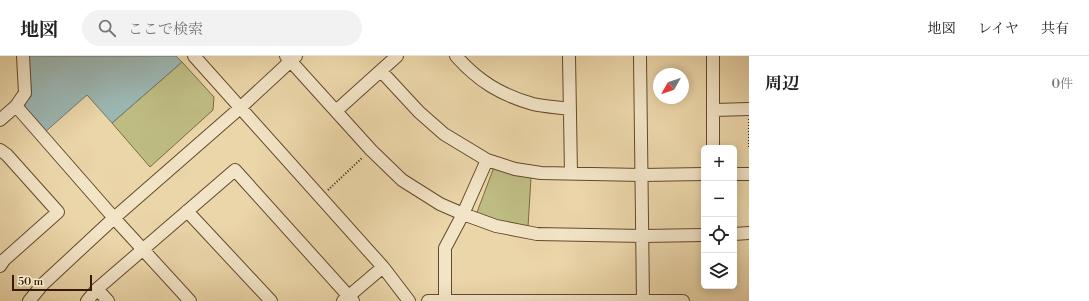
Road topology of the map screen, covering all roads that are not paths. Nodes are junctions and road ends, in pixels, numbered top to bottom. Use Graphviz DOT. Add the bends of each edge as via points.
graph roads {
  1 [pos="23,56"];
  2 [pos="194,56"];
  3 [pos="397,56"];
  4 [pos="456,56"];
  5 [pos="569,56"];
  6 [pos="640,56"];
  7 [pos="713,56"];
  8 [pos="291,58"];
  9 [pos="381,71"];
  10 [pos="16,106"];
  11 [pos="240,108"];
  12 [pos="570,109"];
  13 [pos="749,109"];
  14 [pos="714,110"];
  15 [pos="336,111"];
  16 [pos="0,120"];
  17 [pos="713,145"];
  18 [pos="0,150"];
  19 [pos="487,160"];
  20 [pos="571,174"];
  21 [pos="701,174"];
  22 [pos="737,174"];
  23 [pos="749,174"];
  24 [pos="642,175"];
  25 [pos="187,211"];
  26 [pos="463,214"];
  27 [pos="114,218"];
  28 [pos="749,233"];
  29 [pos="737,234"];
  30 [pos="701,235"];
  31 [pos="643,236"];
  32 [pos="143,250"];
  33 [pos="0,266"];
  34 [pos="383,267"];
  35 [pos="97,289"];
  36 [pos="348,299"];
  37 [pos="445,300"];
  38 [pos="29,301"];
  39 [pos="87,301"];
  40 [pos="108,301"];
  41 [pos="190,301"];
  42 [pos="271,301"];
  43 [pos="409,301"];
  44 [pos="428,301"];
  45 [pos="643,301"];
  46 [pos="683,301"];
  1 -- 10 [label="street" via="25,93"];
  2 -- 11 [label="street"];
  3 -- 9 [label="street"];
  4 -- 12 [label="street" via="467,69 496,90 534,104"];
  5 -- 12 [label="street"];
  6 -- 24 [label="street"];
  7 -- 14 [label="street"];
  8 -- 11 [label="street"];
  8 -- 15 [label="street"];
  9 -- 15 [label="street"];
  9 -- 19 [label="street" via="418,112 444,134"];
  10 -- 16 [label="street"];
  10 -- 27 [label="street"];
  11 -- 27 [label="street"];
  11 -- 34 [label="street"];
  12 -- 20 [label="street"];
  13 -- 14 [label="street"];
  14 -- 17 [label="street"];
  15 -- 26 [label="street" via="402,180 440,204"];
  18 -- 33 [label="street" via="58,212"];
  19 -- 20 [label="street" via="522,170"];
  19 -- 26 [label="street"];
  20 -- 24 [label="street"];
  21 -- 24 [label="street"];
  22 -- 23 [label="street"];
  24 -- 31 [label="street"];
  25 -- 32 [label="street"];
  25 -- 36 [label="street" via="235,170"];
  25 -- 42 [label="street"];
  26 -- 31 [label="street" via="496,226 537,234"];
  26 -- 37 [label="street" via="445,248"];
  27 -- 32 [label="street"];
  27 -- 38 [label="street" via="43,284"];
  28 -- 29 [label="street"];
  30 -- 31 [label="street"];
  31 -- 45 [label="street"];
  32 -- 35 [label="street"];
  32 -- 41 [label="street"];
  34 -- 36 [label="street"];
  34 -- 43 [label="street"];
  35 -- 39 [label="street"];
  35 -- 40 [label="street"];
  37 -- 44 [label="street"];
  37 -- 45 [label="street"];
  45 -- 46 [label="street"];
}
